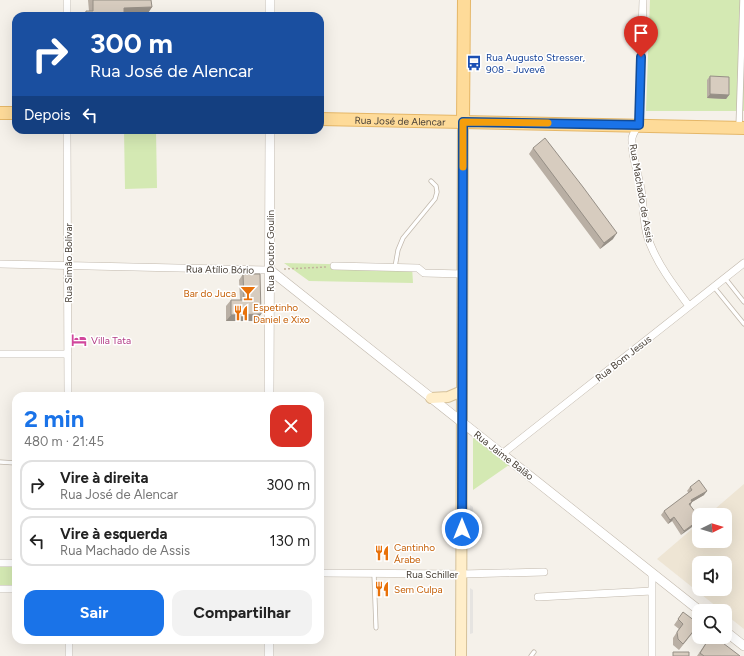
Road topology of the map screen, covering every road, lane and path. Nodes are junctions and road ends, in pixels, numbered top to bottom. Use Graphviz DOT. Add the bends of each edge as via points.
graph roads {
  1 [pos="67,0"];
  2 [pos="270,0"];
  3 [pos="464,0"];
  4 [pos="643,0"];
  5 [pos="743,0"];
  6 [pos="67,12"];
  7 [pos="270,12"];
  8 [pos="0,113"];
  9 [pos="12,113"];
  10 [pos="324,119"];
  11 [pos="463,122"];
  12 [pos="639,125"];
  13 [pos="741,128"];
  14 [pos="67,134"];
  15 [pos="270,134"];
  16 [pos="430,181"];
  17 [pos="744,263"];
  18 [pos="0,264"];
  19 [pos="68,266"];
  20 [pos="334,266"];
  21 [pos="395,267"];
  22 [pos="270,270"];
  23 [pos="463,274"];
  24 [pos="725,278"];
  25 [pos="713,287"];
  26 [pos="744,302"];
  27 [pos="689,306"];
  28 [pos="744,324"];
  29 [pos="0,354"];
  30 [pos="68,354"];
  31 [pos="462,391"];
  32 [pos="68,392"];
  33 [pos="269,392"];
  34 [pos="431,398"];
  35 [pos="462,422"];
  36 [pos="502,454"];
  37 [pos="0,462"];
  38 [pos="12,463"];
  39 [pos="0,563"];
  40 [pos="12,563"];
  41 [pos="544,572"];
  42 [pos="324,573"];
  43 [pos="652,573"];
  44 [pos="374,574"];
  45 [pos="462,574"];
  46 [pos="0,589"];
  47 [pos="12,589"];
  48 [pos="652,591"];
  49 [pos="538,596"];
  50 [pos="692,605"];
  51 [pos="376,628"];
  52 [pos="732,636"];
  53 [pos="69,644"];
  54 [pos="269,644"];
  55 [pos="744,646"];
  56 [pos="534,652"];
  57 [pos="69,656"];
  58 [pos="269,656"];
  59 [pos="461,656"];
  60 [pos="531,656"];
  61 [pos="652,656"];
  1 -- 6 [label="street"];
  2 -- 7 [label="street"];
  3 -- 11 [label="main road"];
  4 -- 12 [label="street, Rua Machado de Assis"];
  5 -- 13 [label="street"];
  8 -- 9 [label="main road"];
  10 -- 11 [label="main road, Rua José de Alencar"];
  11 -- 12 [label="main road, Rua José de Alencar"];
  11 -- 23 [label="main road"];
  12 -- 13 [label="main road, Rua José de Alencar"];
  12 -- 27 [label="street, Rua Machado de Assis" via="632,137 633,153 647,238 661,265"];
  14 -- 19 [label="street, Rua Simão Bolívar"];
  15 -- 22 [label="street, Rua Doutor Goulin"];
  16 -- 21 [label="lane" via="436,186 437,192 403,238"];
  17 -- 24 [label="street, Rua Bom Jesus"];
  18 -- 19 [label="street, Rua Atílio Bório"];
  19 -- 22 [label="street, Rua Atílio Bório"];
  19 -- 30 [label="street, Rua Simão Bolívar"];
  20 -- 21 [label="street"];
  20 -- 22 [label="path"];
  21 -- 23 [label="street" via="418,268 424,273"];
  22 -- 33 [label="street, Rua Doutor Goulin"];
  22 -- 34 [label="street, Rua Jaime Balão"];
  23 -- 31 [label="main road"];
  24 -- 25 [label="street, Rua Bom Jesus"];
  24 -- 26 [label="lane"];
  25 -- 27 [label="street, Rua Bom Jesus"];
  25 -- 28 [label="lane"];
  27 -- 36 [label="street, Rua Bom Jesus"];
  29 -- 30 [label="street"];
  30 -- 32 [label="street, Rua Simão Bolívar"];
  31 -- 34 [label="main road" via="448,397"];
  31 -- 35 [label="main road"];
  34 -- 35 [label="street, Rua Jaime Balão"];
  35 -- 36 [label="street, Rua Jaime Balão"];
  35 -- 45 [label="main road"];
  36 -- 43 [label="street, Rua Jaime Balão"];
  37 -- 38 [label="lane"];
  39 -- 40 [label="street"];
  41 -- 45 [label="street, Rua Schiller"];
  42 -- 44 [label="street, Rua Schiller"];
  43 -- 48 [label="street"];
  43 -- 50 [label="street, Rua Jaime Balão"];
  44 -- 45 [label="street, Rua Schiller"];
  44 -- 51 [label="lane"];
  45 -- 59 [label="main road"];
  46 -- 47 [label="street"];
  48 -- 49 [label="street"];
  48 -- 61 [label="street"];
  52 -- 55 [label="street"];
  53 -- 57 [label="street"];
  54 -- 58 [label="street"];
  56 -- 60 [label="lane"];
}
